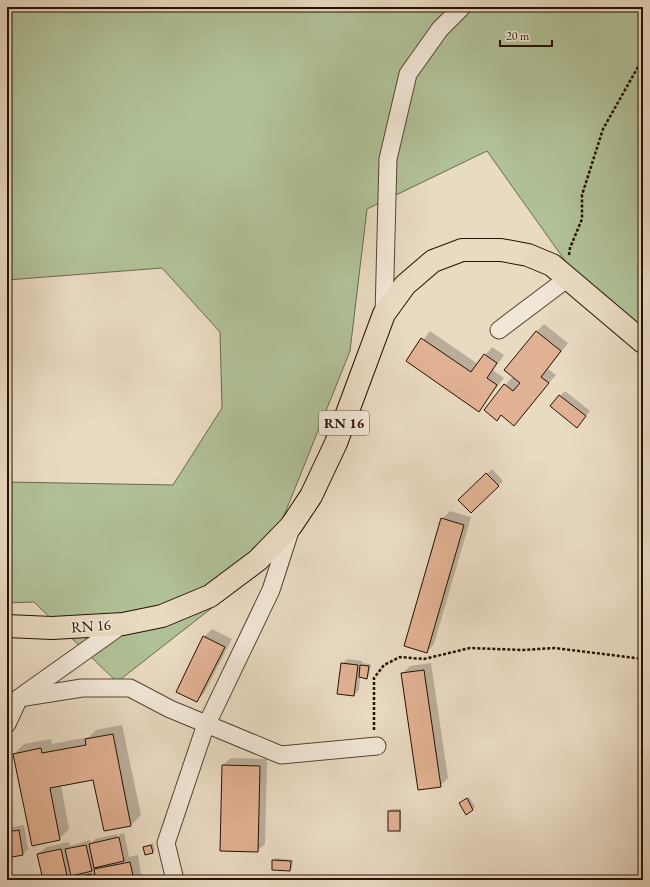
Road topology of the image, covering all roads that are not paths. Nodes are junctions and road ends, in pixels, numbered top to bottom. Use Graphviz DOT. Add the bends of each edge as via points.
graph roads {
  1 [pos="462,7"];
  2 [pos="568,278"];
  3 [pos="384,314"];
  4 [pos="499,330"];
  5 [pos="643,342"];
  6 [pos="291,526"];
  7 [pos="123,624"];
  8 [pos="7,626"];
  9 [pos="19,698"];
  10 [pos="7,724"];
  11 [pos="207,724"];
  12 [pos="377,746"];
  13 [pos="174,880"];
  1 -- 3 [label="street" via="440,29 408,74 388,159"];
  2 -- 3 [label="main road, RN 16 / RN 16" via="552,265 528,255 501,250 462,250 433,260 405,285"];
  2 -- 4 [label="street"];
  2 -- 5 [label="main road, RN 16 / RN 16"];
  3 -- 6 [label="main road, RN 16 / RN 16" via="336,444 311,496"];
  6 -- 7 [label="main road, RN 16 / RN 16" via="258,560 210,596 162,616"];
  6 -- 11 [label="street" via="271,590"];
  7 -- 8 [label="main road, RN 16 / RN 16" via="52,628"];
  7 -- 9 [label="street"];
  9 -- 10 [label="street"];
  9 -- 11 [label="street" via="82,688 130,688 170,709"];
  11 -- 12 [label="street" via="281,755"];
  11 -- 13 [label="street" via="166,843"];
}
